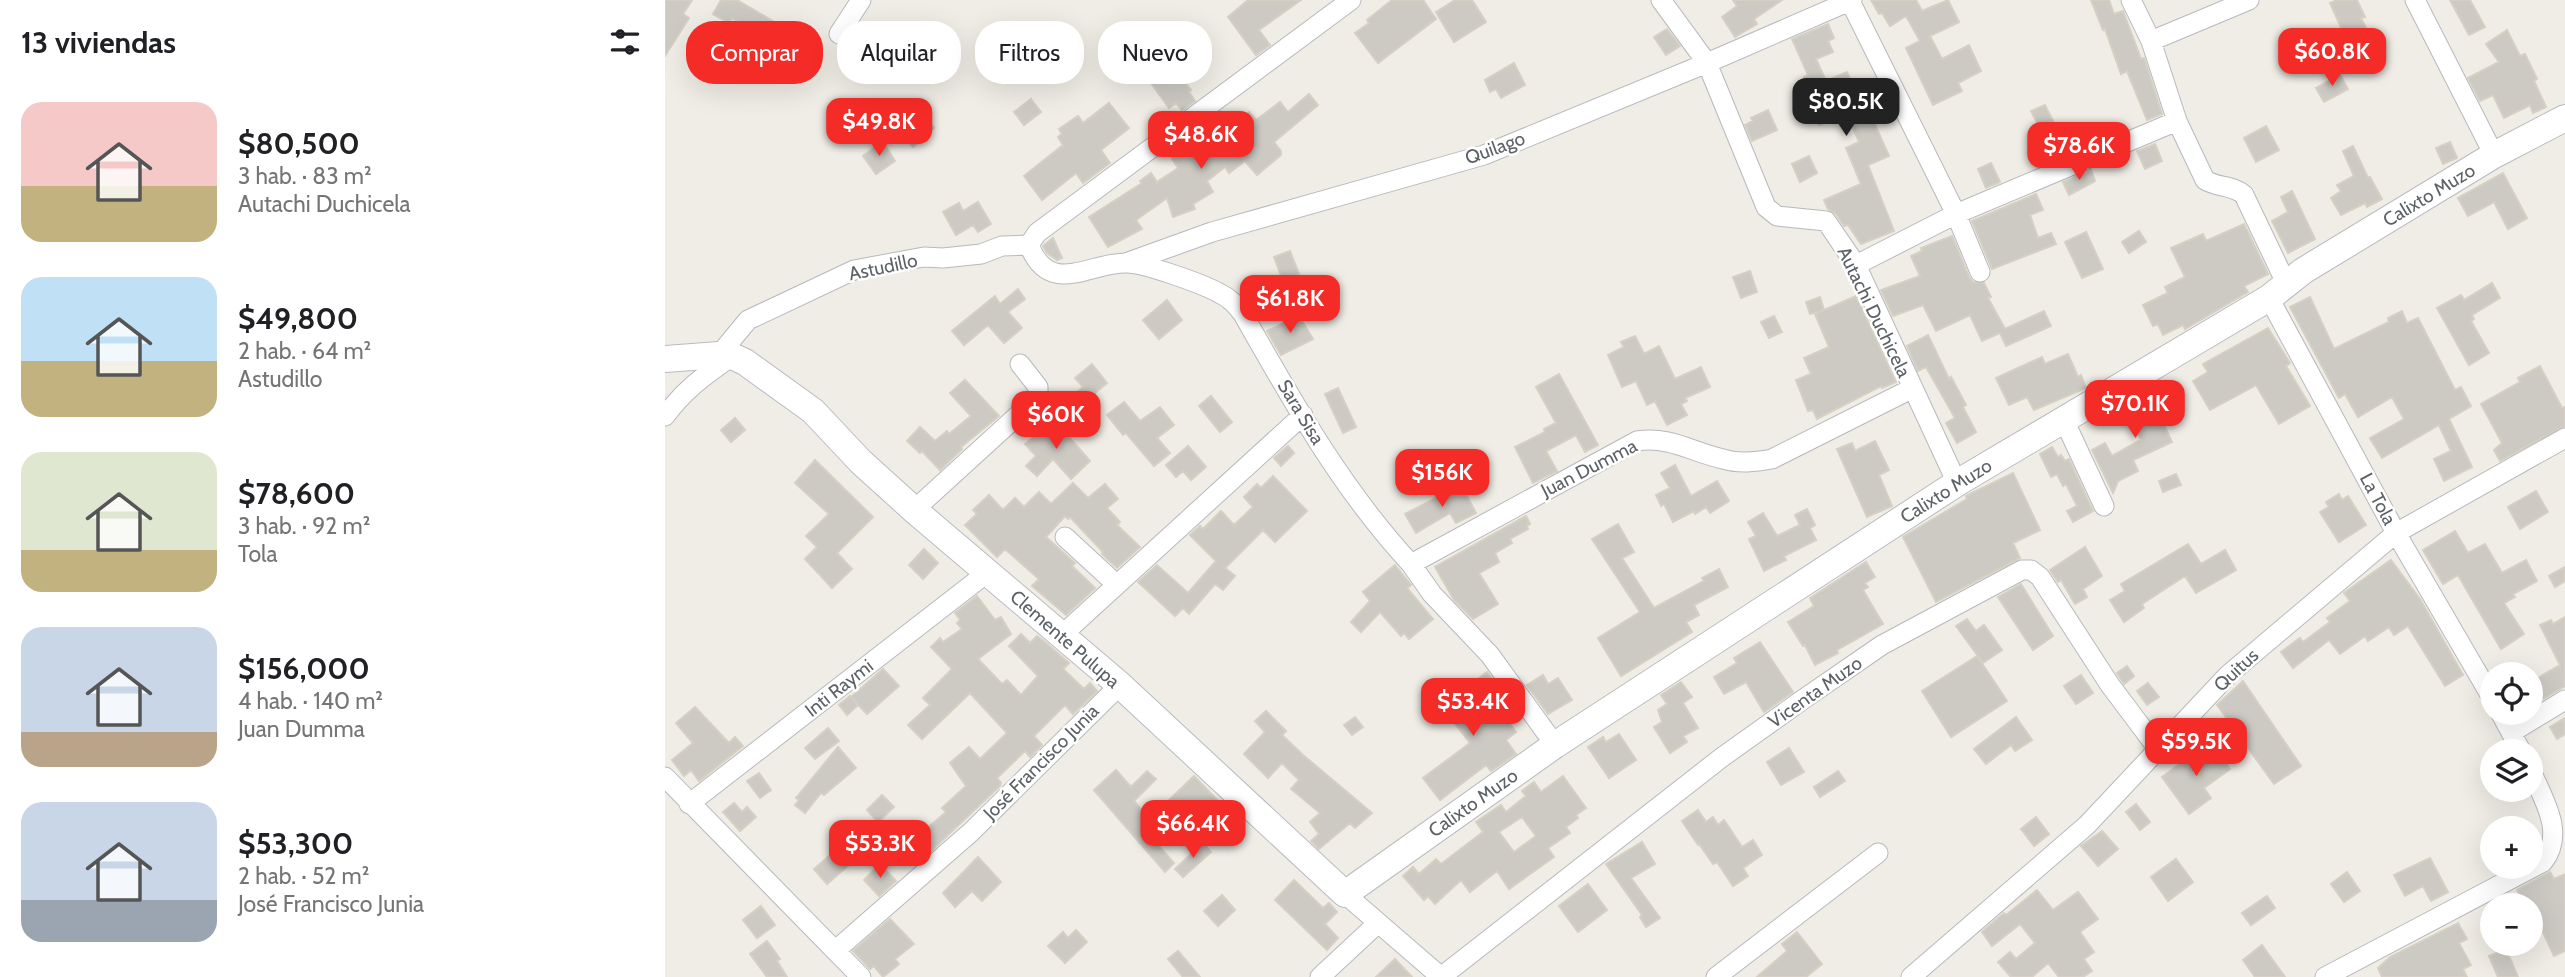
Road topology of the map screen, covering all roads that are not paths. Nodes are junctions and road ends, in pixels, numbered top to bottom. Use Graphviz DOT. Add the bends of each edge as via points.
graph roads {
  1 [pos="861,0"];
  2 [pos="1351,0"];
  3 [pos="1661,0"];
  4 [pos="2131,0"];
  5 [pos="2249,0"];
  6 [pos="2415,0"];
  7 [pos="1851,1"];
  8 [pos="847,21"];
  9 [pos="2151,41"];
  10 [pos="1707,63"];
  11 [pos="2565,118"];
  12 [pos="2177,121"];
  13 [pos="2494,155"];
  14 [pos="1956,214"];
  15 [pos="1029,245"];
  16 [pos="1126,263"];
  17 [pos="1856,265"];
  18 [pos="1980,272"];
  19 [pos="2277,291"];
  20 [pos="726,356"];
  21 [pos="665,359"];
  22 [pos="1020,364"];
  23 [pos="1911,388"];
  24 [pos="1303,415"];
  25 [pos="665,416"];
  26 [pos="2064,419"];
  27 [pos="2565,438"];
  28 [pos="1957,484"];
  29 [pos="2105,506"];
  30 [pos="914,510"];
  31 [pos="2396,533"];
  32 [pos="1065,537"];
  33 [pos="1411,564"];
  34 [pos="988,572"];
  35 [pos="1116,584"];
  36 [pos="1062,635"];
  37 [pos="2480,677"];
  38 [pos="1120,685"];
  39 [pos="2565,700"];
  40 [pos="2508,725"];
  41 [pos="2512,732"];
  42 [pos="2515,739"];
  43 [pos="1555,745"];
  44 [pos="2158,749"];
  45 [pos="665,777"];
  46 [pos="2543,795"];
  47 [pos="689,804"];
  48 [pos="1878,853"];
  49 [pos="1345,894"];
  50 [pos="1378,923"];
  51 [pos="836,950"];
  52 [pos="861,977"];
  53 [pos="1320,977"];
  54 [pos="1441,977"];
  55 [pos="1716,977"];
  56 [pos="1911,977"];
  57 [pos="2325,977"];
  1 -- 8 [label="street"];
  2 -- 15 [label="street" via="1037,233"];
  3 -- 10 [label="street, Autachi Duchicela"];
  4 -- 9 [label="street, La Tola"];
  5 -- 9 [label="street"];
  6 -- 13 [label="street"];
  7 -- 10 [label="street, Quilago"];
  7 -- 14 [label="street"];
  9 -- 12 [label="street, La Tola"];
  10 -- 16 [label="street, Quilago" via="1484,155 1212,232"];
  10 -- 17 [label="street, Autachi Duchicela" via="1766,207 1777,216 1826,222"];
  11 -- 13 [label="street, Calixto Muzo"];
  12 -- 14 [label="street"];
  12 -- 19 [label="street, La Tola" via="2205,180 2244,195"];
  13 -- 19 [label="street, Calixto Muzo"];
  14 -- 17 [label="street"];
  14 -- 18 [label="street"];
  15 -- 16 [label="street, Sara Sisa" via="1034,259 1064,276"];
  15 -- 20 [label="street, Astudillo" via="854,270 748,320"];
  16 -- 24 [label="street, Sara Sisa" via="1233,301"];
  17 -- 23 [label="street, Autachi Duchicela"];
  19 -- 26 [label="street, Calixto Muzo"];
  19 -- 31 [label="street, La Tola"];
  20 -- 21 [label="street"];
  20 -- 25 [label="street, Astudillo" via="680,395"];
  20 -- 30 [label="street, Clemente Pulupa" via="745,362 813,411"];
  22 -- 30 [label="street" via="1038,387 1038,397"];
  23 -- 28 [label="street, Autachi Duchicela"];
  23 -- 33 [label="street, Juan Dumma" via="1772,459 1749,463 1723,460 1656,438 1637,441"];
  24 -- 33 [label="street, Sara Sisa" via="1328,458"];
  24 -- 35 [label="street"];
  26 -- 28 [label="street, Calixto Muzo"];
  26 -- 29 [label="street"];
  27 -- 31 [label="street, Quitus"];
  28 -- 43 [label="street, Calixto Muzo"];
  30 -- 34 [label="street, Clemente Pulupa"];
  31 -- 37 [label="street, La Tola"];
  31 -- 44 [label="street, Quitus" via="2228,674"];
  32 -- 35 [label="street"];
  33 -- 43 [label="street" via="1432,594 1490,655"];
  34 -- 36 [label="street, Clemente Pulupa"];
  34 -- 47 [label="street, Inti Raymi"];
  35 -- 36 [label="street"];
  36 -- 38 [label="street, Clemente Pulupa"];
  38 -- 49 [label="street, Clemente Pulupa"];
  38 -- 51 [label="street, José Francisco Junia" via="971,832"];
  39 -- 41 [label="street"];
  40 -- 41 [label="street"];
  41 -- 42 [label="street"];
  43 -- 49 [label="street, Calixto Muzo"];
  44 -- 54 [label="street, Vicenta Muzo" via="2040,577 2022,570 1882,645 1805,698"];
  44 -- 56 [label="street, Quitus" via="2087,825"];
  45 -- 47 [label="street"];
  46 -- 57 [label="street" via="2559,835 2543,862"];
  47 -- 51 [label="street"];
  48 -- 55 [label="street"];
  49 -- 50 [label="street, Clemente Pulupa"];
  50 -- 53 [label="street"];
  50 -- 54 [label="street, Clemente Pulupa"];
  51 -- 52 [label="street"];
}
